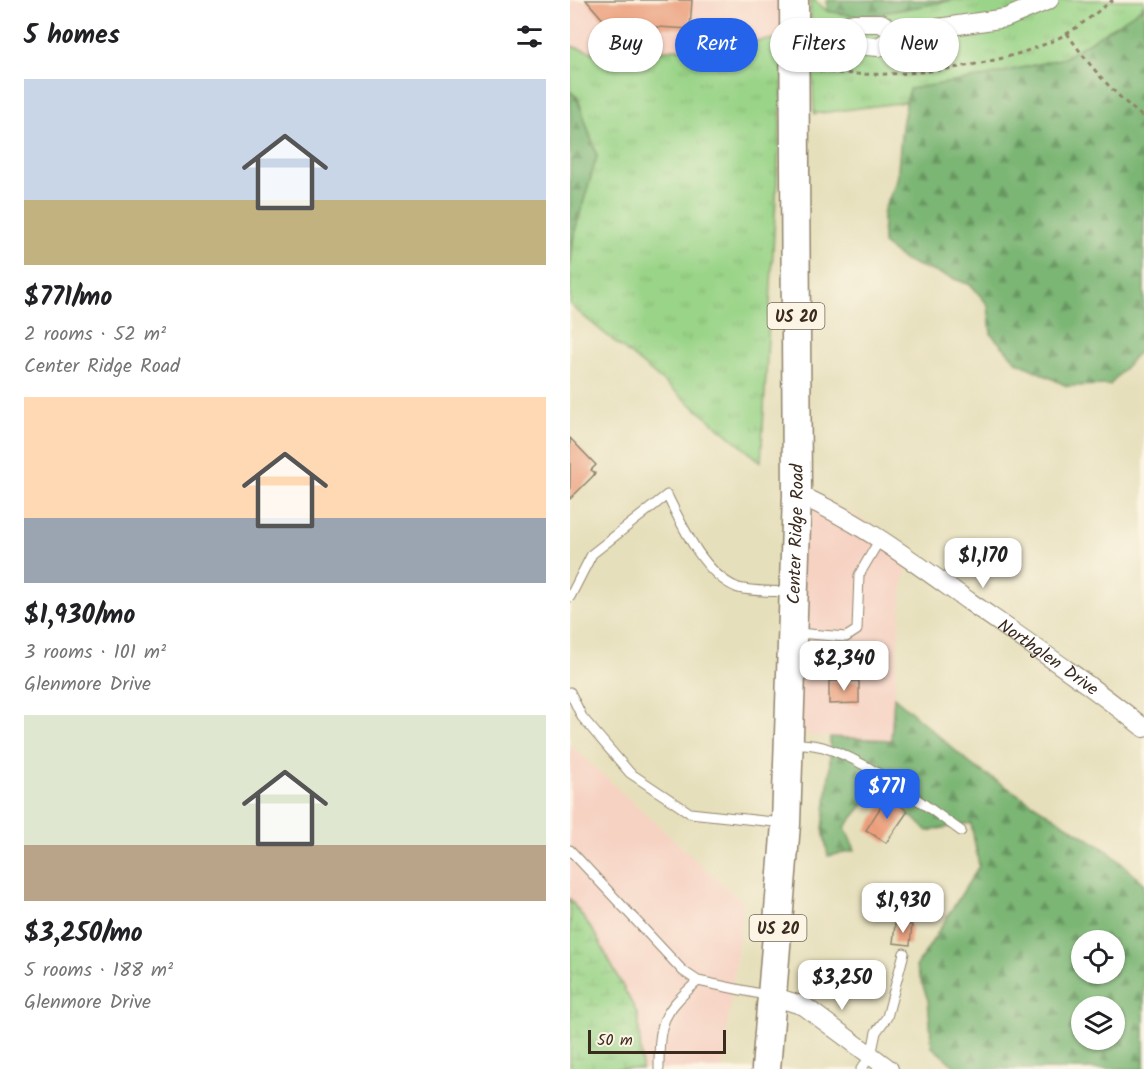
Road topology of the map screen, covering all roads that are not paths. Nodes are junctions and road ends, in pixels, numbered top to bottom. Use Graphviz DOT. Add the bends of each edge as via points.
graph roads {
  1 [pos="794,0"];
  2 [pos="1049,0"];
  3 [pos="795,18"];
  4 [pos="867,23"];
  5 [pos="796,72"];
  6 [pos="797,494"];
  7 [pos="880,539"];
  8 [pos="793,592"];
  9 [pos="570,597"];
  10 [pos="792,633"];
  11 [pos="570,692"];
  12 [pos="1144,728"];
  13 [pos="788,743"];
  14 [pos="786,824"];
  15 [pos="961,831"];
  16 [pos="570,850"];
  17 [pos="904,953"];
  18 [pos="698,981"];
  19 [pos="772,996"];
  20 [pos="866,1062"];
  21 [pos="659,1069"];
  22 [pos="766,1069"];
  23 [pos="889,1069"];
  1 -- 3 [label="main road, Center Ridge Road / US 20"];
  2 -- 4 [label="street" via="1006,18 897,34 881,23"];
  5 -- 6 [label="main road, Center Ridge Road / US 20"];
  6 -- 7 [label="street, Northglen Drive"];
  6 -- 8 [label="main road, Center Ridge Road / US 20"];
  7 -- 10 [label="lane" via="859,575 857,630 846,637"];
  7 -- 12 [label="street, Northglen Drive"];
  8 -- 9 [label="lane" via="736,588 710,569 686,534 667,495 592,554"];
  8 -- 10 [label="main road, Center Ridge Road / US 20"];
  10 -- 13 [label="main road, Center Ridge Road / US 20"];
  11 -- 14 [label="lane" via="582,717 630,773 690,813"];
  13 -- 14 [label="main road, Center Ridge Road / US 20"];
  13 -- 15 [label="lane" via="821,746 852,759"];
  14 -- 19 [label="main road, Center Ridge Road / US 20"];
  16 -- 18 [label="lane" via="683,971"];
  17 -- 20 [label="lane" via="887,1017 876,1032"];
  18 -- 19 [label="lane"];
  18 -- 21 [label="lane" via="666,1016 659,1036"];
  19 -- 20 [label="street" via="804,1006"];
  19 -- 22 [label="main road, Center Ridge Road / US 20"];
  20 -- 23 [label="street"];
}
